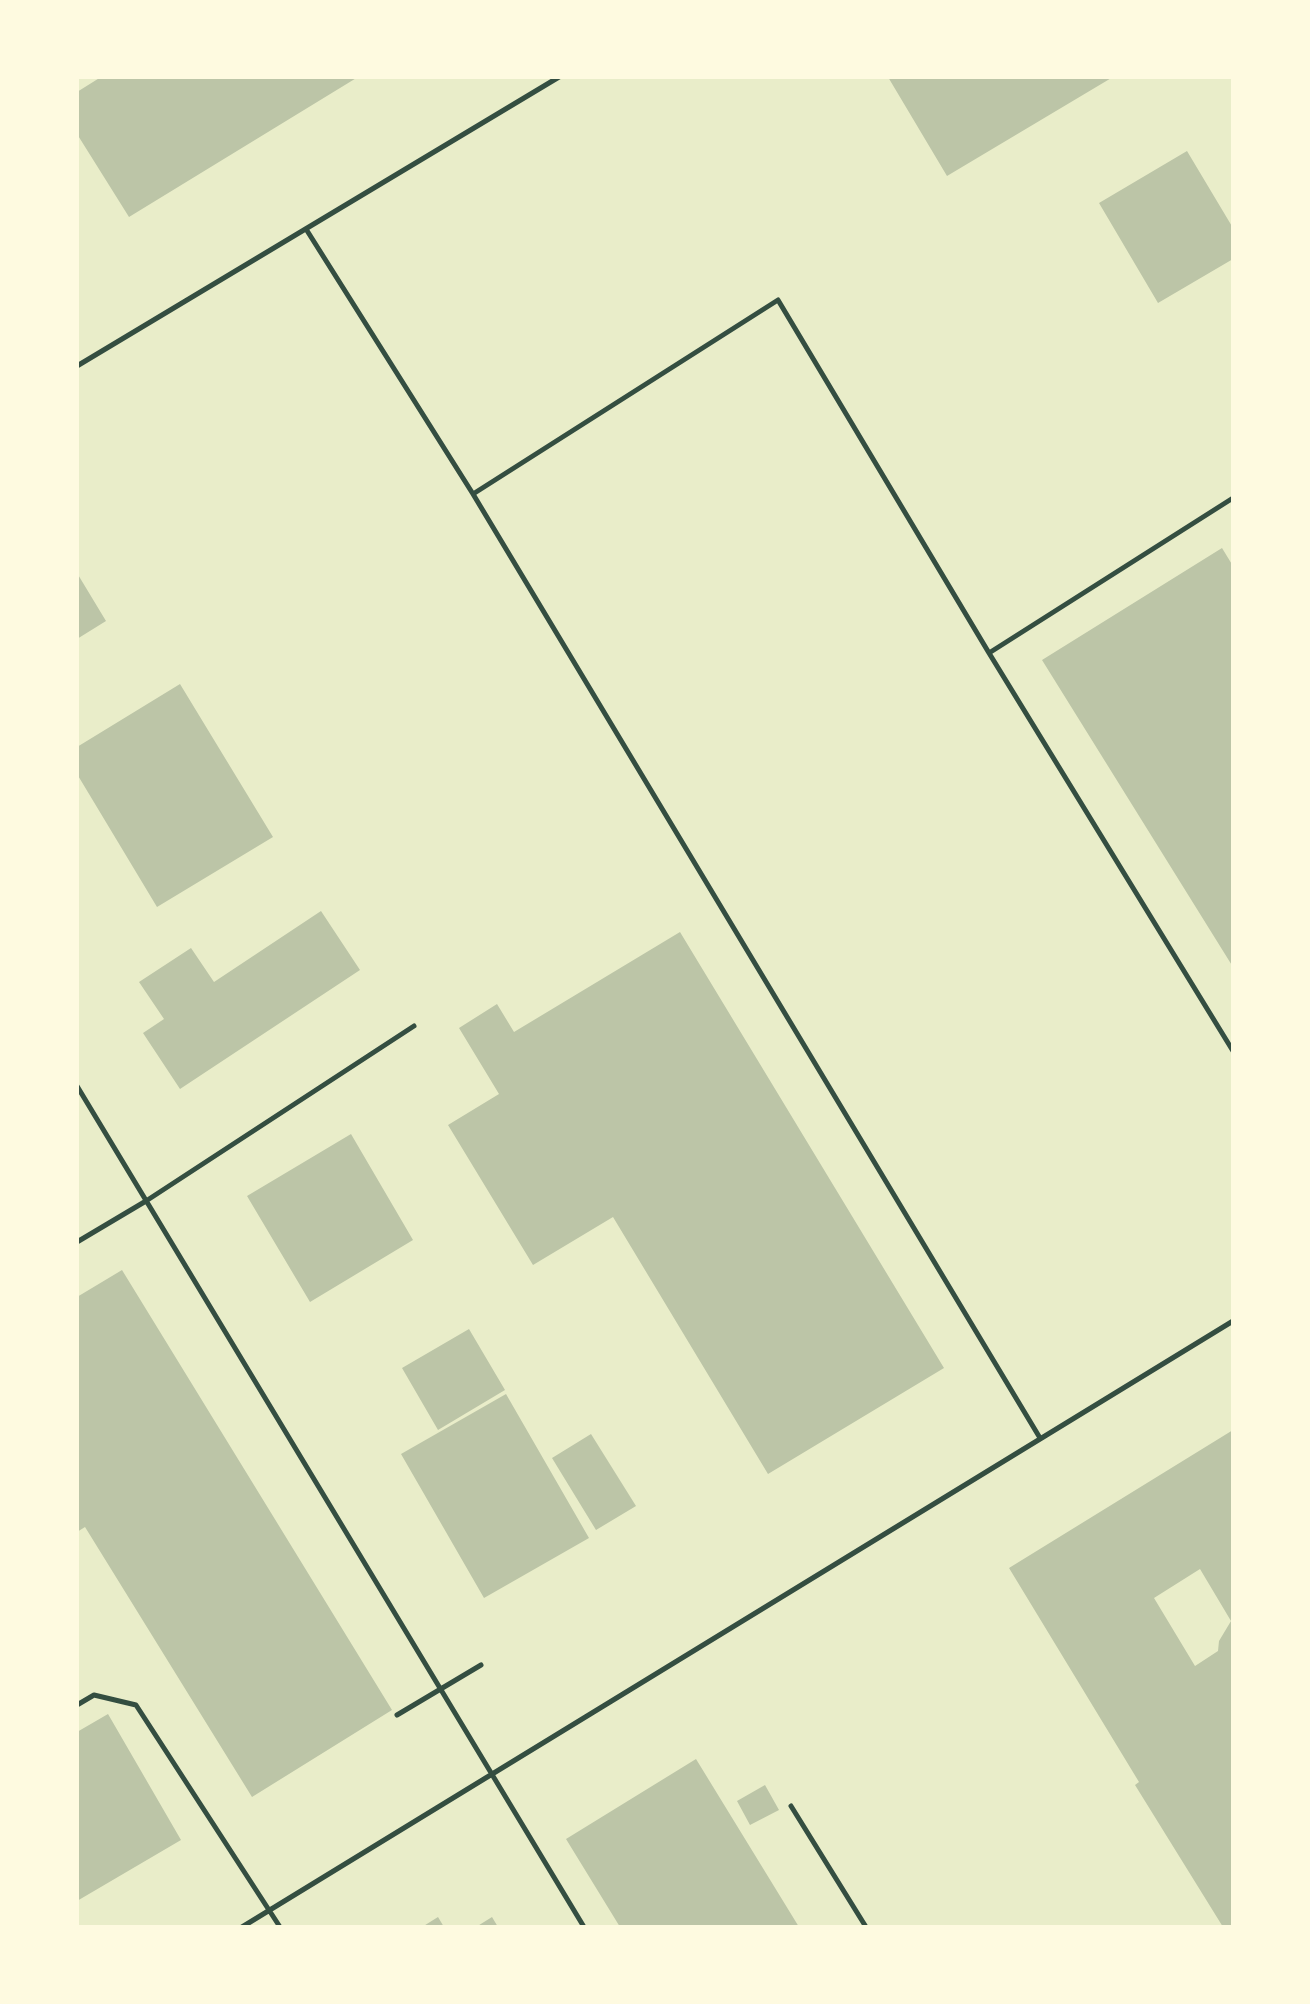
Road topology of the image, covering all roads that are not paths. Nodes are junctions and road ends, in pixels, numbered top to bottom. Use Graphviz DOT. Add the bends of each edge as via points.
graph roads {
  1 [pos="559,77"];
  2 [pos="306,229"];
  3 [pos="77,366"];
  4 [pos="473,494"];
  5 [pos="1233,498"];
  6 [pos="989,653"];
  7 [pos="414,1026"];
  8 [pos="1233,1051"];
  9 [pos="77,1086"];
  10 [pos="146,1201"];
  11 [pos="77,1242"];
  12 [pos="1233,1321"];
  13 [pos="1040,1438"];
  14 [pos="481,1665"];
  15 [pos="77,1705"];
  16 [pos="397,1715"];
  17 [pos="492,1772"];
  18 [pos="791,1806"];
  19 [pos="270,1910"];
  20 [pos="242,1927"];
  21 [pos="280,1927"];
  22 [pos="584,1927"];
  23 [pos="866,1927"];
  1 -- 2 [label="lane"];
  2 -- 3 [label="lane"];
  2 -- 4 [label="lane"];
  4 -- 6 [label="lane" via="778,300"];
  4 -- 13 [label="lane"];
  5 -- 6 [label="lane"];
  6 -- 8 [label="lane"];
  7 -- 10 [label="lane"];
  9 -- 10 [label="lane"];
  10 -- 11 [label="lane"];
  10 -- 17 [label="lane"];
  12 -- 13 [label="lane"];
  13 -- 17 [label="lane"];
  14 -- 16 [label="lane"];
  15 -- 19 [label="lane" via="94,1695 136,1705"];
  17 -- 19 [label="lane"];
  17 -- 22 [label="lane"];
  18 -- 23 [label="lane"];
  19 -- 20 [label="lane"];
  19 -- 21 [label="lane"];
}
